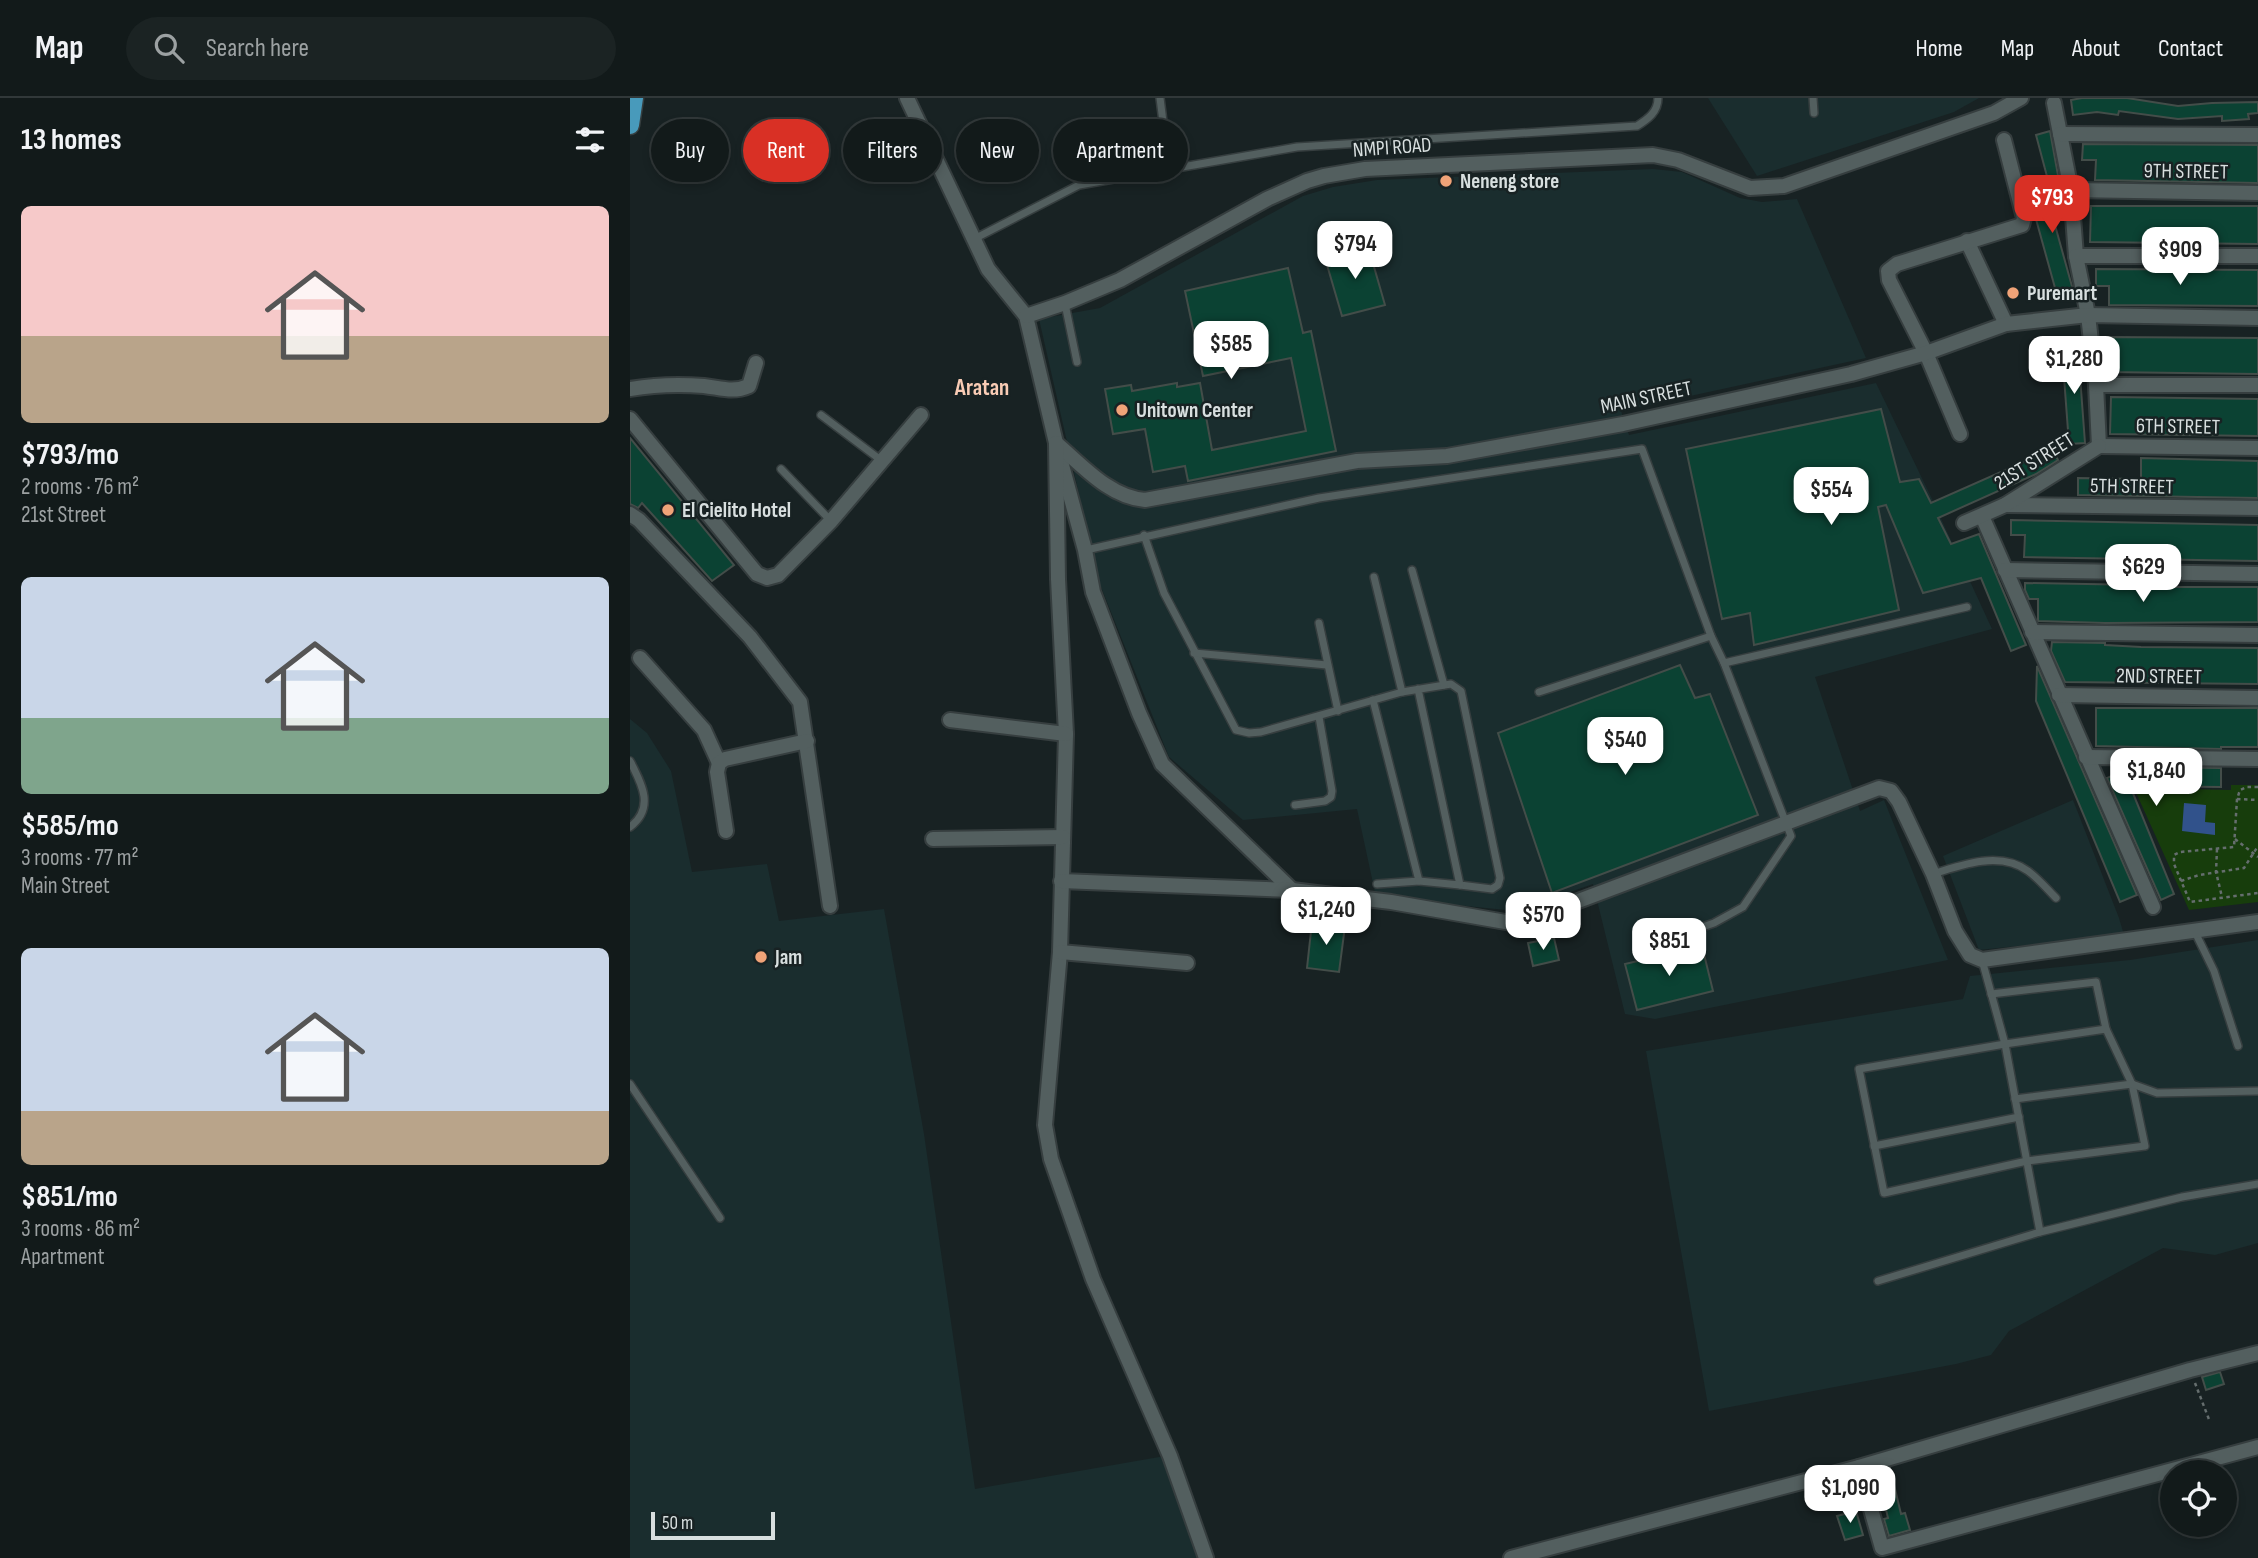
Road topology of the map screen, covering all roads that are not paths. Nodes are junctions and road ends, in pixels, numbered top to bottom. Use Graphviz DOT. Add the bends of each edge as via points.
graph roads {
  1 [pos="634,98"];
  2 [pos="907,98"];
  3 [pos="1160,98"];
  4 [pos="1658,98"];
  5 [pos="1813,98"];
  6 [pos="2021,98"];
  7 [pos="2054,103"];
  8 [pos="1814,113"];
  9 [pos="1163,119"];
  10 [pos="630,125"];
  11 [pos="2060,134"];
  12 [pos="2258,135"];
  13 [pos="2004,140"];
  14 [pos="1188,166"];
  15 [pos="1100,182"];
  16 [pos="2071,190"];
  17 [pos="2258,193"];
  18 [pos="974,239"];
  19 [pos="1967,241"];
  20 [pos="2076,256"];
  21 [pos="2258,256"];
  22 [pos="1065,303"];
  23 [pos="2088,315"];
  24 [pos="1026,316"];
  25 [pos="2258,318"];
  26 [pos="2006,324"];
  27 [pos="1926,353"];
  28 [pos="1077,362"];
  29 [pos="756,363"];
  30 [pos="2096,385"];
  31 [pos="2258,385"];
  32 [pos="630,389"];
  33 [pos="821,415"];
  34 [pos="921,415"];
  35 [pos="630,419"];
  36 [pos="1960,434"];
  37 [pos="1056,443"];
  38 [pos="2099,446"];
  39 [pos="2258,448"];
  40 [pos="882,461"];
  41 [pos="781,469"];
  42 [pos="2005,505"];
  43 [pos="2258,508"];
  44 [pos="630,514"];
  45 [pos="1982,516"];
  46 [pos="831,521"];
  47 [pos="1964,523"];
  48 [pos="1144,535"];
  49 [pos="1085,550"];
  50 [pos="1412,570"];
  51 [pos="2005,570"];
  52 [pos="2258,574"];
  53 [pos="1374,577"];
  54 [pos="1968,607"];
  55 [pos="1319,622"];
  56 [pos="2032,632"];
  57 [pos="2258,635"];
  58 [pos="1712,636"];
  59 [pos="1194,653"];
  60 [pos="640,658"];
  61 [pos="1724,663"];
  62 [pos="1328,665"];
  63 [pos="1444,685"];
  64 [pos="1418,689"];
  65 [pos="1402,692"];
  66 [pos="1539,692"];
  67 [pos="2059,695"];
  68 [pos="2258,698"];
  69 [pos="1373,700"];
  70 [pos="1338,711"];
  71 [pos="1319,717"];
  72 [pos="950,720"];
  73 [pos="1066,734"];
  74 [pos="807,741"];
  75 [pos="2086,757"];
  76 [pos="2258,759"];
  77 [pos="630,761"];
  78 [pos="719,764"];
  79 [pos="1295,805"];
  80 [pos="1784,823"];
  81 [pos="630,827"];
  82 [pos="726,831"];
  83 [pos="1063,837"];
  84 [pos="933,839"];
  85 [pos="1933,874"];
  86 [pos="1061,881"];
  87 [pos="1419,881"];
  88 [pos="1377,884"];
  89 [pos="1460,885"];
  90 [pos="1292,890"];
  91 [pos="2056,898"];
  92 [pos="830,906"];
  93 [pos="2152,907"];
  94 [pos="2258,922"];
  95 [pos="2194,932"];
  96 [pos="1674,937"];
  97 [pos="1060,952"];
  98 [pos="1982,960"];
  99 [pos="1187,963"];
  100 [pos="1990,994"];
  101 [pos="2106,1029"];
  102 [pos="2005,1044"];
  103 [pos="2238,1046"];
  104 [pos="630,1084"];
  105 [pos="2132,1084"];
  106 [pos="2258,1091"];
  107 [pos="2015,1099"];
  108 [pos="2019,1117"];
  109 [pos="1874,1146"];
  110 [pos="2027,1161"];
  111 [pos="2258,1184"];
  112 [pos="720,1217"];
  113 [pos="2040,1232"];
  114 [pos="1878,1281"];
  115 [pos="2258,1353"];
  116 [pos="2258,1447"];
  117 [pos="1859,1467"];
  118 [pos="1883,1553"];
  119 [pos="1206,1558"];
  120 [pos="1511,1558"];
  1 -- 10 [label="main road"];
  2 -- 18 [label="street"];
  3 -- 9 [label="lane"];
  4 -- 14 [label="lane" via="1649,119 1637,126 1297,147"];
  5 -- 8 [label="lane"];
  6 -- 22 [label="street, NMPI ROAD" via="1994,113 1784,186 1750,188 1653,155 1440,164 1324,176 1289,188 1120,280"];
  7 -- 11 [label="street, 21ST STREET"];
  11 -- 12 [label="street"];
  11 -- 16 [label="street, 21ST STREET"];
  13 -- 19 [label="street" via="2023,222"];
  15 -- 18 [label="lane" via="1079,186"];
  16 -- 17 [label="street, 9TH STREET"];
  16 -- 20 [label="street, 21ST STREET"];
  18 -- 24 [label="street" via="988,269"];
  19 -- 26 [label="street"];
  19 -- 27 [label="street" via="1888,271"];
  20 -- 21 [label="street"];
  20 -- 23 [label="street, 21ST STREET"];
  22 -- 24 [label="street, NMPI ROAD"];
  22 -- 28 [label="lane"];
  23 -- 25 [label="street, MAIN STREET"];
  23 -- 26 [label="street, MAIN STREET"];
  23 -- 30 [label="street, 21ST STREET"];
  24 -- 37 [label="street"];
  26 -- 27 [label="street, MAIN STREET"];
  27 -- 36 [label="street"];
  27 -- 37 [label="street, MAIN STREET" via="1852,374 1623,424 1447,456 1357,461 1144,500 1117,494"];
  29 -- 32 [label="street" via="749,386 739,390 704,386"];
  30 -- 31 [label="street"];
  30 -- 38 [label="street, 21ST STREET"];
  33 -- 40 [label="lane"];
  34 -- 40 [label="street"];
  35 -- 46 [label="street" via="758,574 767,578 778,575"];
  37 -- 49 [label="street"];
  37 -- 73 [label="street"];
  38 -- 39 [label="street, 6TH STREET"];
  38 -- 42 [label="street, 21ST STREET"];
  40 -- 46 [label="street"];
  41 -- 46 [label="lane"];
  42 -- 43 [label="street, 5TH STREET"];
  42 -- 45 [label="street, 21ST STREET"];
  44 -- 74 [label="street" via="750,638 800,702"];
  45 -- 47 [label="street, 21ST STREET"];
  45 -- 51 [label="street, 21ST STREET"];
  48 -- 49 [label="lane"];
  48 -- 58 [label="lane" via="1319,498 1642,449"];
  48 -- 59 [label="lane" via="1164,593"];
  49 -- 90 [label="street" via="1093,592 1162,764"];
  50 -- 63 [label="lane"];
  51 -- 52 [label="street"];
  51 -- 56 [label="street, 21ST STREET"];
  53 -- 65 [label="lane"];
  54 -- 61 [label="lane"];
  55 -- 62 [label="lane"];
  56 -- 57 [label="street"];
  56 -- 67 [label="street, 21ST STREET"];
  58 -- 61 [label="lane"];
  58 -- 66 [label="lane"];
  59 -- 62 [label="lane"];
  59 -- 71 [label="lane" via="1236,730 1261,732"];
  60 -- 78 [label="street" via="704,730"];
  61 -- 80 [label="lane"];
  62 -- 70 [label="lane"];
  63 -- 64 [label="lane"];
  63 -- 89 [label="lane" via="1461,691 1500,878 1492,890"];
  64 -- 65 [label="lane"];
  64 -- 89 [label="lane"];
  65 -- 69 [label="lane"];
  67 -- 68 [label="street, 2ND STREET"];
  67 -- 75 [label="street, 21ST STREET"];
  69 -- 70 [label="lane"];
  69 -- 87 [label="lane"];
  70 -- 71 [label="lane"];
  71 -- 79 [label="lane" via="1331,797"];
  72 -- 73 [label="street"];
  73 -- 83 [label="street"];
  74 -- 78 [label="street"];
  74 -- 92 [label="street"];
  75 -- 76 [label="street"];
  75 -- 93 [label="street, 21ST STREET"];
  77 -- 81 [label="lane" via="643,786 643,812"];
  78 -- 82 [label="street"];
  80 -- 85 [label="street" via="1879,788 1891,791"];
  80 -- 90 [label="street" via="1517,923"];
  80 -- 96 [label="lane" via="1791,836 1743,907"];
  83 -- 84 [label="street"];
  83 -- 86 [label="street"];
  85 -- 91 [label="lane" via="1998,860 2014,863"];
  85 -- 98 [label="street" via="1955,931 1970,954"];
  86 -- 90 [label="street"];
  86 -- 97 [label="street"];
  87 -- 88 [label="lane"];
  87 -- 89 [label="lane"];
  94 -- 95 [label="street"];
  95 -- 98 [label="street"];
  95 -- 103 [label="lane" via="2214,971"];
  97 -- 99 [label="street"];
  97 -- 119 [label="street" via="1045,1108 1051,1158 1093,1279 1170,1456"];
  98 -- 100 [label="lane"];
  100 -- 101 [label="lane" via="2096,982"];
  100 -- 102 [label="lane"];
  101 -- 102 [label="lane"];
  101 -- 105 [label="lane"];
  102 -- 107 [label="lane"];
  102 -- 109 [label="lane" via="1859,1069"];
  104 -- 112 [label="lane"];
  105 -- 106 [label="lane" via="2157,1093"];
  105 -- 107 [label="lane"];
  105 -- 110 [label="lane" via="2146,1146"];
  107 -- 108 [label="lane"];
  108 -- 109 [label="lane"];
  108 -- 110 [label="lane"];
  109 -- 110 [label="lane" via="1884,1194"];
  110 -- 113 [label="lane"];
  111 -- 113 [label="lane" via="2182,1197"];
  113 -- 114 [label="lane"];
  115 -- 117 [label="street"];
  116 -- 118 [label="street"];
  117 -- 118 [label="street"];
  117 -- 120 [label="street"];
}
